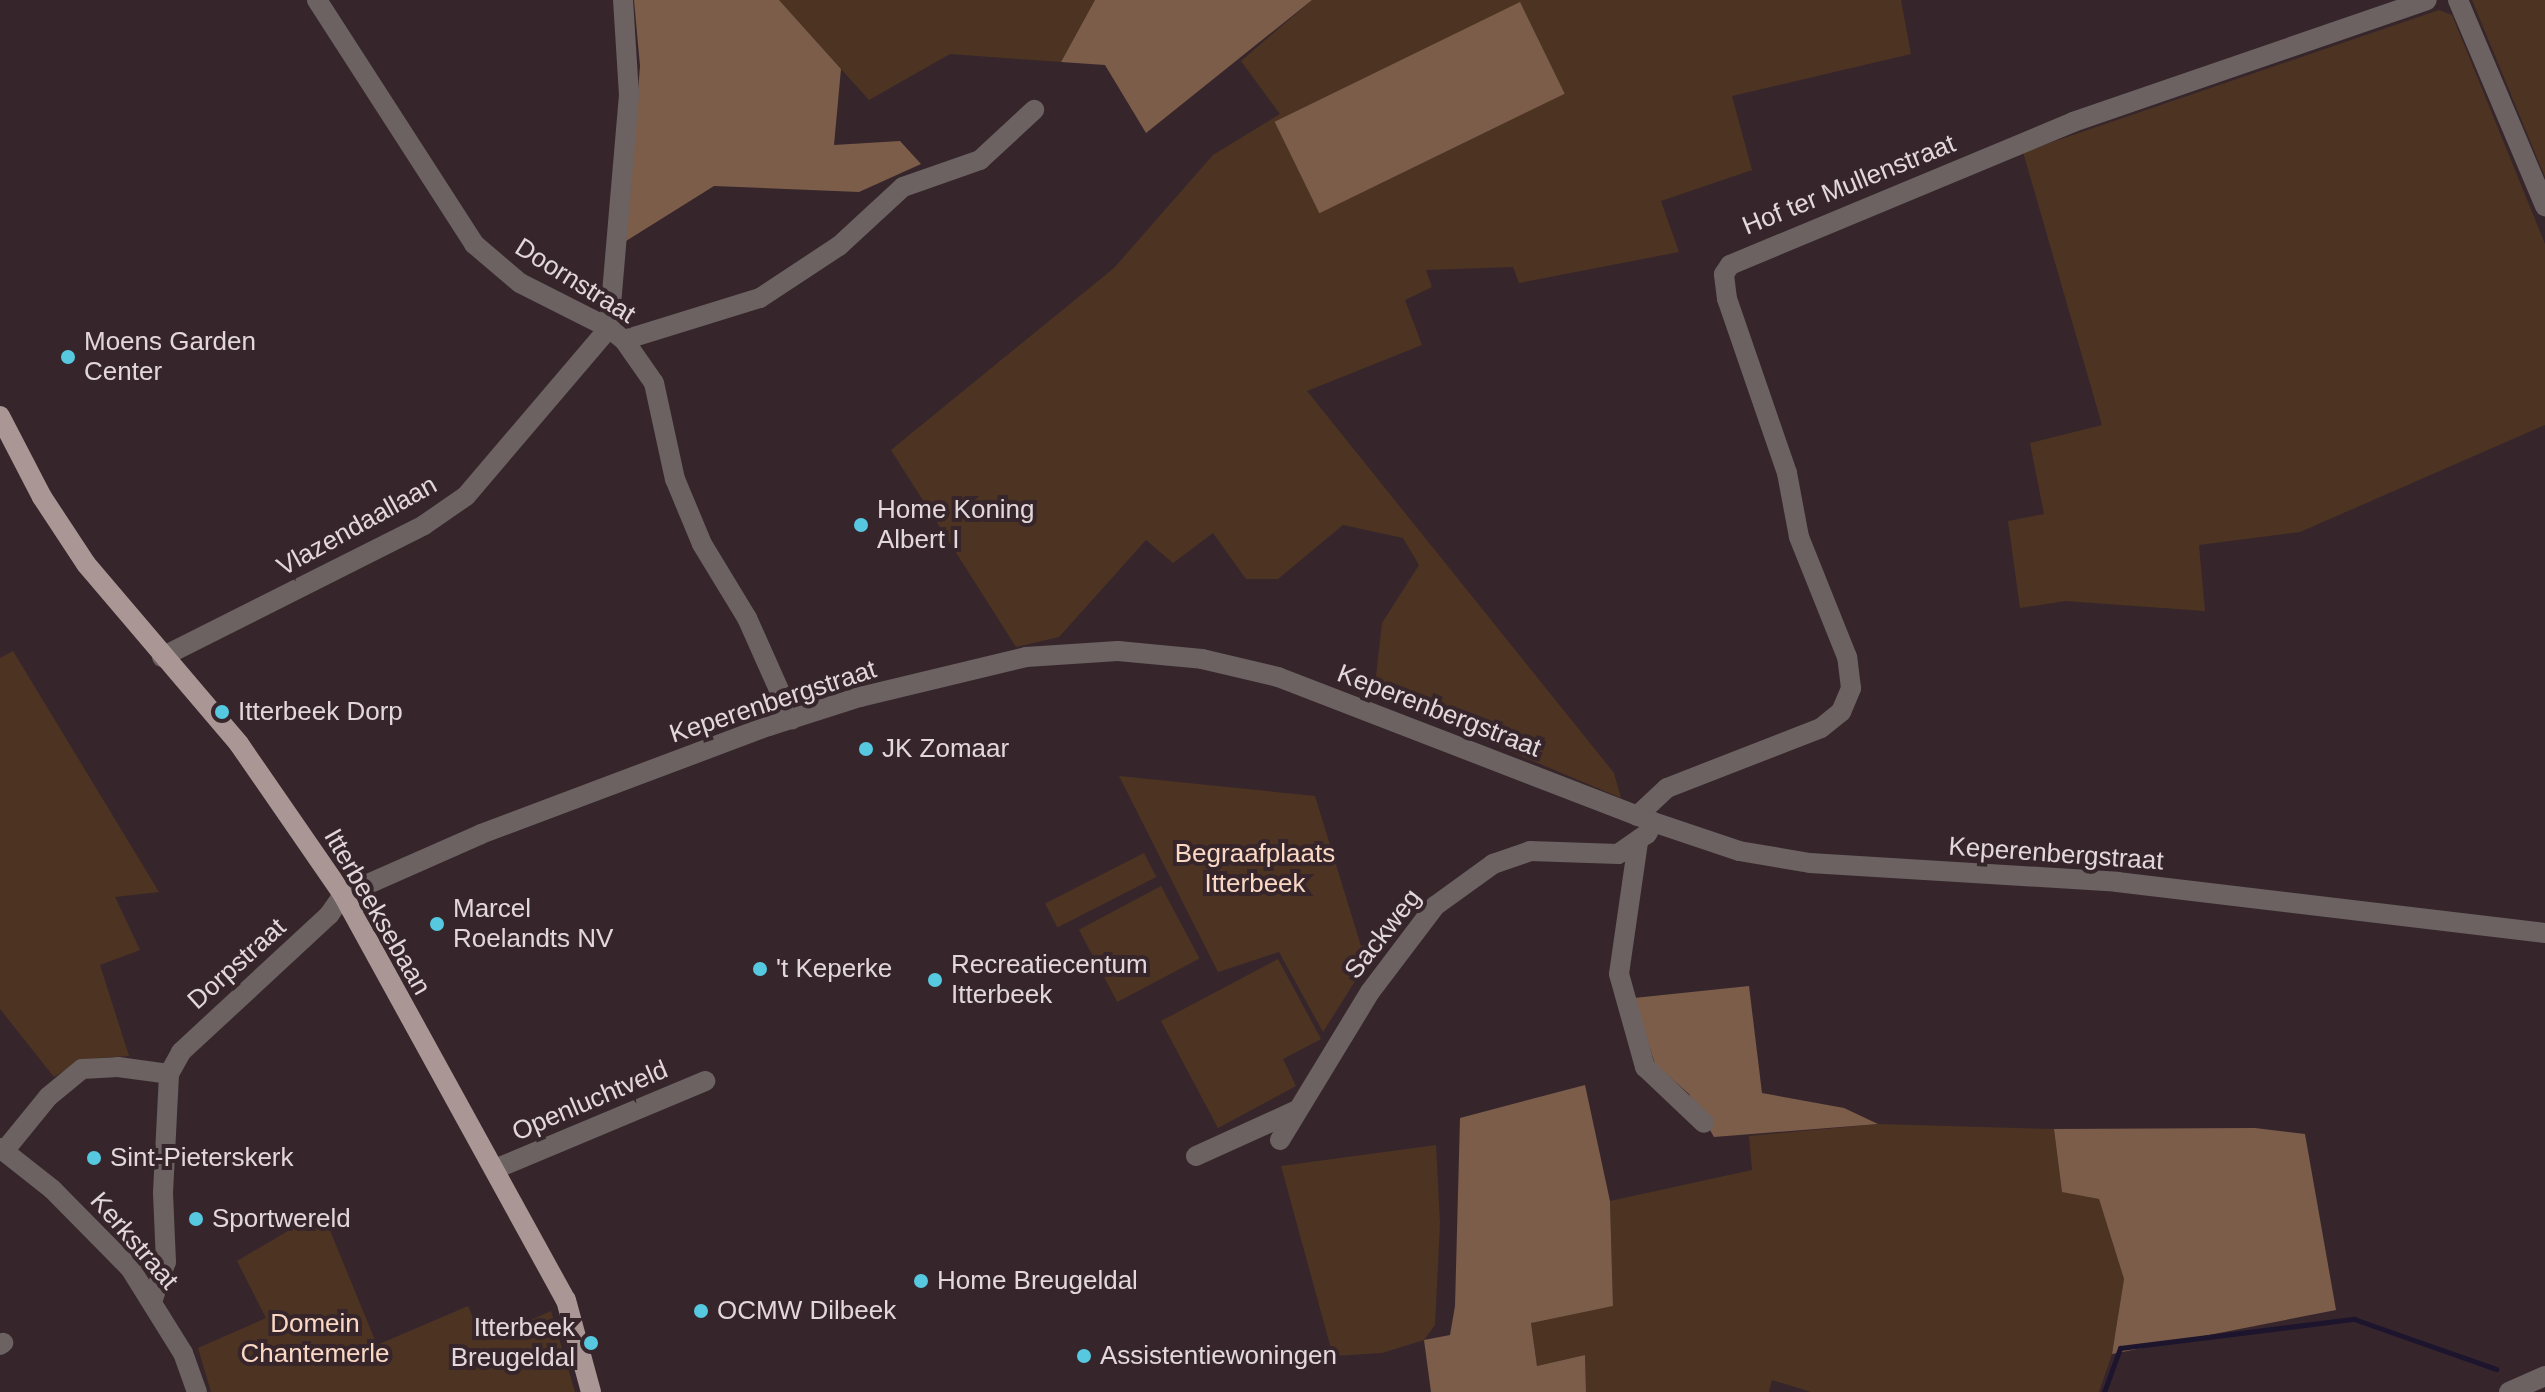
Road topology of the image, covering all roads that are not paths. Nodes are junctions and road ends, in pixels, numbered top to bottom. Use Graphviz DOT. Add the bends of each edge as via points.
graph roads {
  1 [pos="317,0"];
  2 [pos="623,0"];
  3 [pos="2427,0"];
  4 [pos="2458,0"];
  5 [pos="1034,110"];
  6 [pos="2545,206"];
  7 [pos="616,334"];
  8 [pos="0,416"];
  9 [pos="162,657"];
  10 [pos="792,719"];
  11 [pos="1645,819"];
  12 [pos="1638,842"];
  13 [pos="343,895"];
  14 [pos="2545,933"];
  15 [pos="169,1074"];
  16 [pos="705,1081"];
  17 [pos="1295,1111"];
  18 [pos="1704,1123"];
  19 [pos="1280,1140"];
  20 [pos="2,1149"];
  21 [pos="1196,1156"];
  22 [pos="495,1169"];
  23 [pos="153,1299"];
  24 [pos="2545,1376"];
  25 [pos="197,1392"];
  26 [pos="591,1392"];
  27 [pos="2509,1392"];
  1 -- 7 [label="street, Doornstraat" via="474,244 520,283"];
  2 -- 7 [label="street" via="629,95"];
  3 -- 11 [label="street, Hof ter Mullenstraat" via="2073,122 1730,265 1724,274 1727,299 1787,473 1799,537 1847,657 1851,688 1841,712 1821,728 1667,788"];
  4 -- 6 [label="street"];
  5 -- 7 [label="street" via="980,160 903,187 839,246 760,298"];
  7 -- 9 [label="street, Vlazendaallaan" via="466,496 424,525"];
  7 -- 10 [label="street, Doornstraat" via="654,383 675,479 702,544 747,618"];
  8 -- 9 [label="main road, Itterbeeksebaan" via="78,553"];
  9 -- 13 [label="main road, Itterbeeksebaan" via="239,744"];
  10 -- 11 [label="street, Keperenbergstraat" via="1026,657 1118,651 1202,659 1290,682"];
  10 -- 13 [label="street, Keperenbergstraat" via="481,834"];
  11 -- 12 [label="street"];
  11 -- 14 [label="street, Keperenbergstraat" via="1739,851 1810,863 2117,882"];
  12 -- 17 [label="street, Sackweg" via="1618,854 1530,851 1463,883 1435,906 1401,947"];
  12 -- 18 [label="street" via="1619,974 1645,1067"];
  13 -- 15 [label="street, Dorpstraat" via="329,915 181,1052"];
  13 -- 22 [label="main road, Itterbeeksebaan"];
  15 -- 20 [label="street" via="118,1067 82,1069 48,1097"];
  15 -- 23 [label="street" via="163,1193 166,1262"];
  16 -- 22 [label="street, Openluchtveld"];
  17 -- 19 [label="street, Sackweg"];
  17 -- 21 [label="street"];
  20 -- 23 [label="street, Kerkstraat" via="91,1226"];
  22 -- 26 [label="main road, Itterbeeksebaan" via="566,1300"];
  23 -- 25 [label="street, Kerkstraat"];
  24 -- 27 [label="street"];
}
